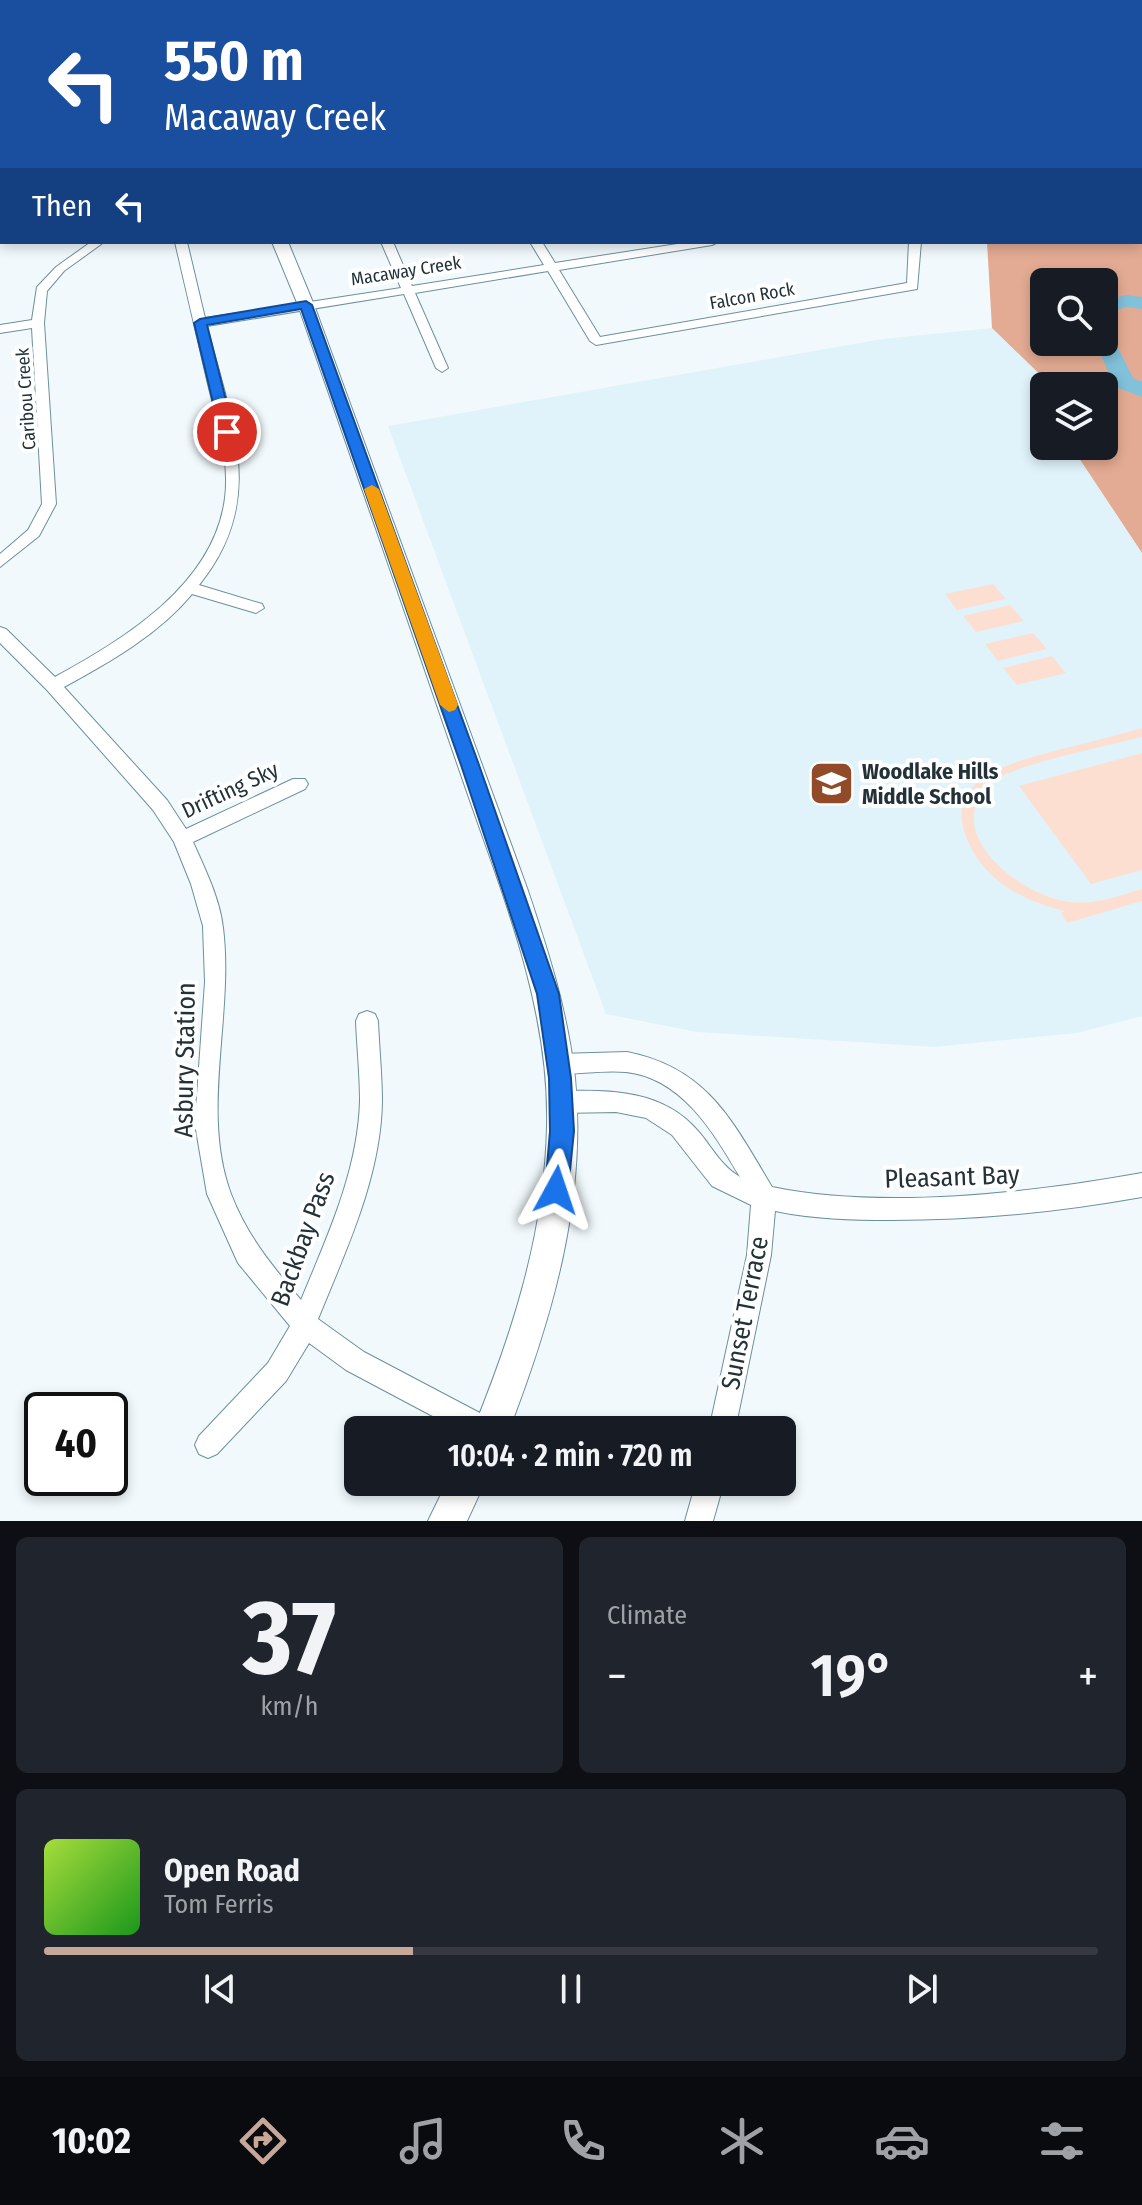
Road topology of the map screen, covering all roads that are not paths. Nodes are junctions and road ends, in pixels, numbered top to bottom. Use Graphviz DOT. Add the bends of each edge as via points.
graph roads {
  1 [pos="95,244"];
  2 [pos="181,244"];
  3 [pos="281,244"];
  4 [pos="388,244"];
  5 [pos="537,244"];
  6 [pos="699,244"];
  7 [pos="915,244"];
  8 [pos="552,267"];
  9 [pos="409,289"];
  10 [pos="306,305"];
  11 [pos="38,323"];
  12 [pos="200,323"];
  13 [pos="0,329"];
  14 [pos="442,368"];
  15 [pos="0,562"];
  16 [pos="191,588"];
  17 [pos="256,608"];
  18 [pos="0,633"];
  19 [pos="53,686"];
  20 [pos="299,784"];
  21 [pos="182,839"];
  22 [pos="367,1021"];
  23 [pos="558,1064"];
  24 [pos="699,1099"];
  25 [pos="561,1102"];
  26 [pos="675,1123"];
  27 [pos="1142,1185"];
  28 [pos="764,1196"];
  29 [pos="304,1324"];
  30 [pos="461,1416"];
  31 [pos="494,1416"];
  32 [pos="725,1416"];
  33 [pos="208,1445"];
  34 [pos="460,1496"];
  35 [pos="706,1496"];
  36 [pos="447,1521"];
  37 [pos="700,1521"];
  1 -- 11 [label="street, Caribou Creek" via="48,279 41,290"];
  2 -- 12 [label="street"];
  3 -- 10 [label="street"];
  4 -- 9 [label="street"];
  5 -- 8 [label="street"];
  6 -- 8 [label="street, Macaway Creek"];
  7 -- 8 [label="street, Falcon Rock" via="913,286 596,341"];
  8 -- 9 [label="street, Macaway Creek"];
  9 -- 10 [label="street, Macaway Creek"];
  9 -- 14 [label="street"];
  10 -- 12 [label="street, Macaway Creek"];
  10 -- 23 [label="street" via="535,952 548,994"];
  11 -- 13 [label="street"];
  11 -- 15 [label="street, Caribou Creek" via="49,504 34,533"];
  12 -- 16 [label="street" via="236,482 225,531"];
  16 -- 17 [label="street"];
  16 -- 19 [label="street" via="128,642"];
  18 -- 19 [label="street, Asbury Station"];
  19 -- 21 [label="street, Asbury Station" via="160,805"];
  20 -- 21 [label="street, Drifting Sky"];
  21 -- 29 [label="street, Asbury Station" via="213,926 206,1124 219,1194 247,1254"];
  22 -- 29 [label="street, Backbay Pass" via="371,1103 363,1157 349,1214"];
  23 -- 24 [label="street" via="628,1062 651,1067 678,1080"];
  23 -- 25 [label="street"];
  24 -- 26 [label="street"];
  24 -- 28 [label="street"];
  25 -- 26 [label="street, Pleasant Bay" via="620,1100 660,1111"];
  25 -- 31 [label="street" via="550,1241 516,1369"];
  26 -- 28 [label="street, Pleasant Bay" via="714,1173"];
  27 -- 28 [label="street, Pleasant Bay" via="1081,1197 942,1209 828,1208"];
  28 -- 32 [label="street, Sunset Terrace" via="759,1255"];
  29 -- 30 [label="street, Asbury Station" via="355,1361"];
  29 -- 33 [label="street, Backbay Pass" via="277,1372"];
  34 -- 36 [label="street"];
  35 -- 37 [label="street"];
}
